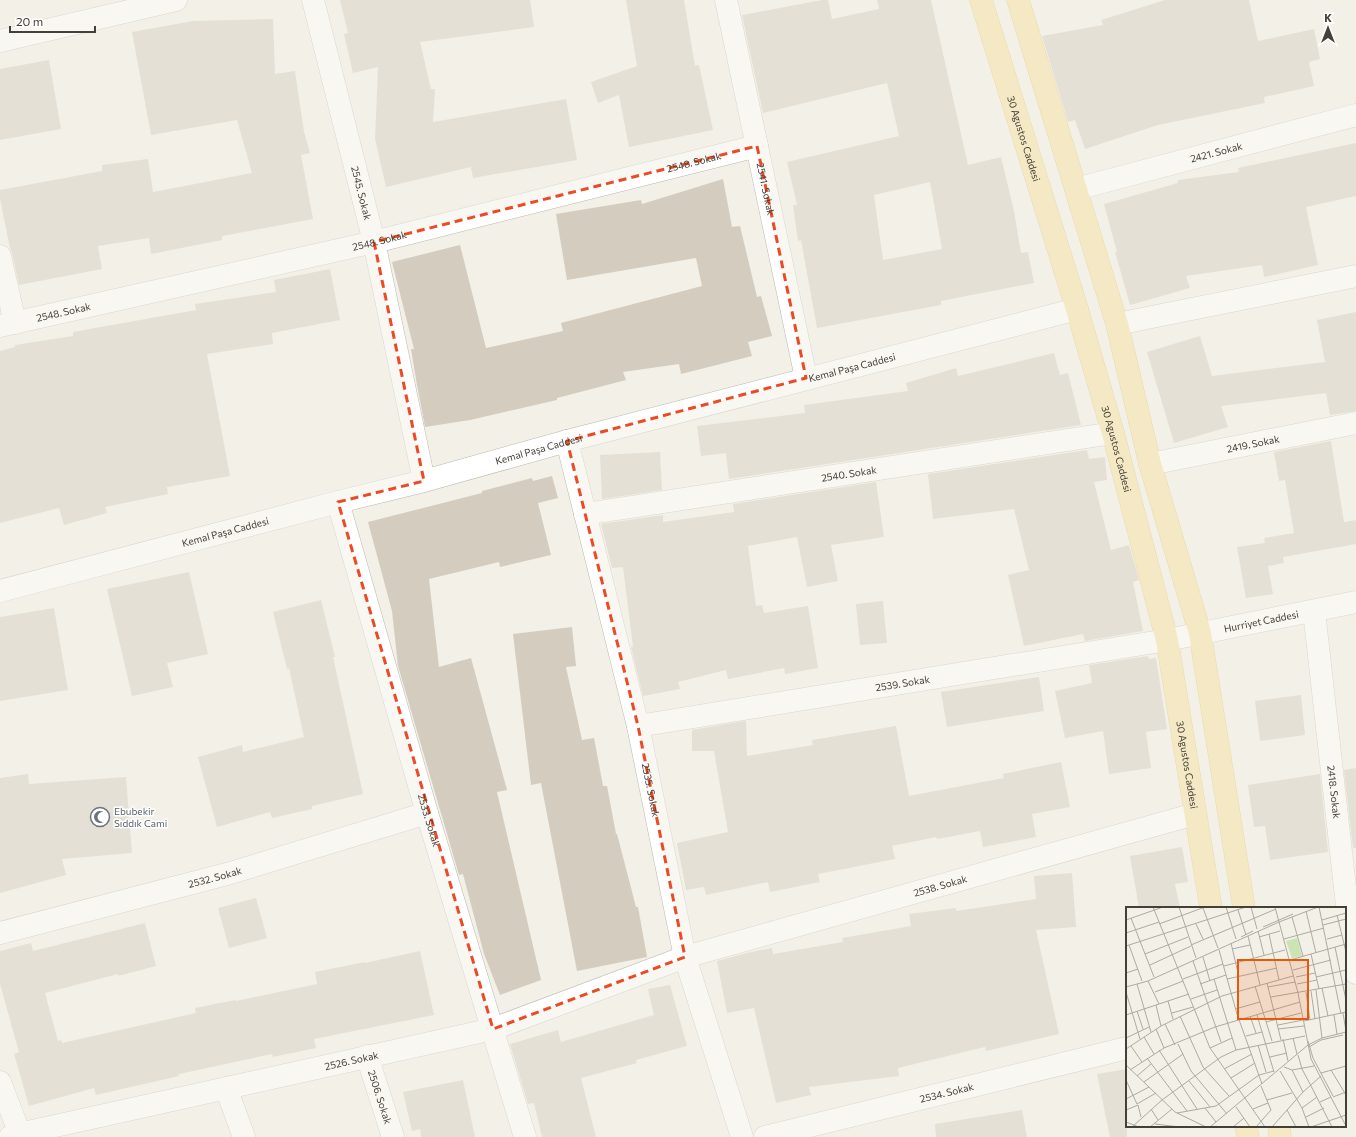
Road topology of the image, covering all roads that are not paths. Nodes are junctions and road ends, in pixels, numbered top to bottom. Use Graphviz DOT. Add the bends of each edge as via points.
graph roads {
  1 [pos="176,0"];
  2 [pos="313,0"];
  3 [pos="726,0"];
  4 [pos="981,0"];
  5 [pos="1018,0"];
  6 [pos="0,40"];
  7 [pos="1356,115"];
  8 [pos="757,146"];
  9 [pos="1076,189"];
  10 [pos="374,242"];
  11 [pos="0,256"];
  12 [pos="1356,276"];
  13 [pos="1077,309"];
  14 [pos="1117,324"];
  15 [pos="8,325"];
  16 [pos="806,378"];
  17 [pos="1356,423"];
  18 [pos="1113,433"];
  19 [pos="568,441"];
  20 [pos="1150,464"];
  21 [pos="424,481"];
  22 [pos="338,502"];
  23 [pos="586,514"];
  24 [pos="0,591"];
  25 [pos="1356,602"];
  26 [pos="1314,611"];
  27 [pos="1200,633"];
  28 [pos="1167,640"];
  29 [pos="638,726"];
  30 [pos="427,812"];
  31 [pos="1195,814"];
  32 [pos="1211,907"];
  33 [pos="1244,907"];
  34 [pos="0,933"];
  35 [pos="685,957"];
  36 [pos="1356,973"];
  37 [pos="493,1029"];
  38 [pos="1126,1048"];
  39 [pos="367,1056"];
  40 [pos="0,1082"];
  41 [pos="226,1088"];
  42 [pos="1246,1127"];
  43 [pos="1279,1127"];
  44 [pos="17,1136"];
  45 [pos="244,1137"];
  46 [pos="393,1137"];
  47 [pos="525,1137"];
  48 [pos="742,1137"];
  49 [pos="765,1137"];
  50 [pos="1248,1137"];
  51 [pos="1280,1137"];
  1 -- 6 [label="street"];
  2 -- 10 [label="street, 2545. Sokak"];
  3 -- 8 [label="street, 2541. Sokak"];
  4 -- 13 [label="main road, 30 Agustos Caddesi"];
  5 -- 9 [label="main road"];
  7 -- 9 [label="street, 2421. Sokak"];
  8 -- 10 [label="street, 2548. Sokak"];
  8 -- 16 [label="street, 2541. Sokak"];
  9 -- 14 [label="main road"];
  10 -- 15 [label="street, 2548. Sokak"];
  10 -- 21 [label="street, 2545. Sokak"];
  11 -- 15 [label="street"];
  12 -- 14 [label="street"];
  13 -- 16 [label="street, Kemal Paşa Caddesi"];
  13 -- 18 [label="main road, 30 Agustos Caddesi"];
  14 -- 20 [label="main road"];
  16 -- 19 [label="street, Kemal Paşa Caddesi"];
  17 -- 20 [label="street, 2419. Sokak"];
  18 -- 23 [label="street, 2540. Sokak"];
  18 -- 28 [label="main road, 30 Agustos Caddesi"];
  19 -- 21 [label="street, Kemal Paşa Caddesi"];
  19 -- 23 [label="street, 2535. Sokak"];
  20 -- 27 [label="main road"];
  21 -- 22 [label="street, Kemal Paşa Caddesi"];
  22 -- 24 [label="street, Kemal Paşa Caddesi"];
  22 -- 30 [label="street, 2533. Sokak"];
  23 -- 29 [label="street, 2535. Sokak"];
  25 -- 26 [label="street, Hurriyet Caddesi"];
  26 -- 27 [label="street, Hurriyet Caddesi"];
  26 -- 36 [label="street, 2418. Sokak"];
  27 -- 28 [label="street, Hurriyet Caddesi"];
  27 -- 33 [label="main road"];
  28 -- 29 [label="street, 2539. Sokak"];
  28 -- 31 [label="main road, 30 Agustos Caddesi"];
  29 -- 35 [label="street, 2535. Sokak"];
  30 -- 34 [label="street, 2532. Sokak" via="227,874"];
  30 -- 37 [label="street, 2533. Sokak"];
  31 -- 32 [label="main road, 30 Agustos Caddesi"];
  31 -- 35 [label="street, 2538. Sokak"];
  35 -- 37 [label="street, 2526. Sokak"];
  35 -- 48 [label="street, 2535. Sokak"];
  37 -- 39 [label="street, 2526. Sokak"];
  37 -- 47 [label="street, 2533. Sokak"];
  38 -- 49 [label="street, 2534. Sokak"];
  39 -- 41 [label="street, 2526. Sokak"];
  39 -- 46 [label="street, 2506. Sokak"];
  40 -- 44 [label="street"];
  41 -- 44 [label="street, 2526. Sokak"];
  41 -- 45 [label="street"];
  42 -- 50 [label="main road"];
  43 -- 51 [label="main road"];
}
